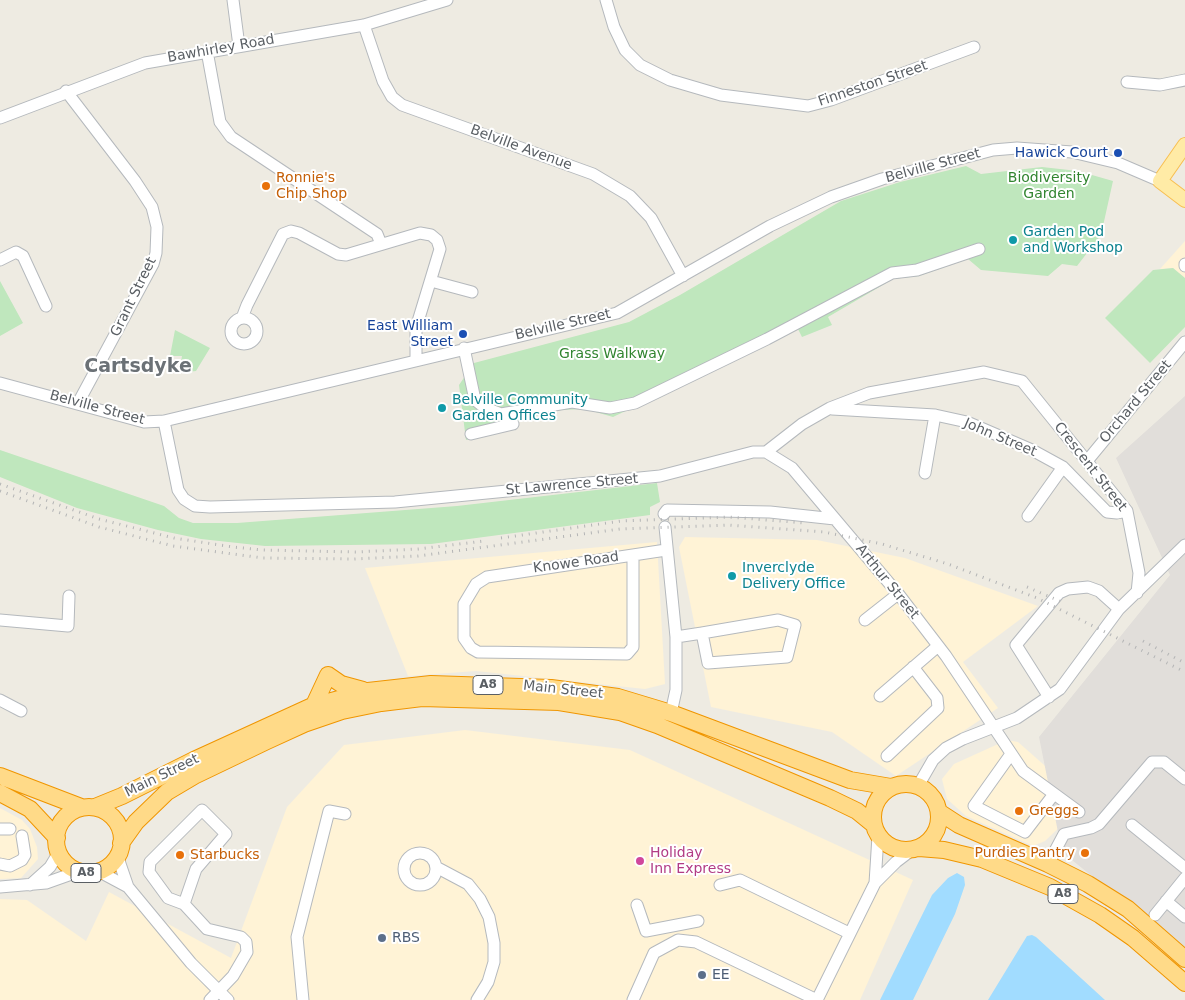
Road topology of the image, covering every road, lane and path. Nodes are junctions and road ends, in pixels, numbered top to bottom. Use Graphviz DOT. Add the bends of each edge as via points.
graph roads {
  1 [pos="233,0"];
  2 [pos="446,0"];
  3 [pos="606,0"];
  4 [pos="364,25"];
  5 [pos="239,46"];
  6 [pos="974,48"];
  7 [pos="207,51"];
  8 [pos="1185,80"];
  9 [pos="1127,82"];
  10 [pos="66,91"];
  11 [pos="0,118"];
  12 [pos="1185,144"];
  13 [pos="1160,181"];
  14 [pos="1185,200"];
  15 [pos="381,244"];
  16 [pos="980,249"];
  17 [pos="0,260"];
  18 [pos="683,276"];
  19 [pos="431,281"];
  20 [pos="472,292"];
  21 [pos="46,306"];
  22 [pos="242,318"];
  23 [pos="1185,342"];
  24 [pos="464,348"];
  25 [pos="416,359"];
  26 [pos="0,383"];
  27 [pos="78,403"];
  28 [pos="830,408"];
  29 [pos="501,414"];
  30 [pos="935,415"];
  31 [pos="164,421"];
  32 [pos="471,434"];
  33 [pos="766,452"];
  34 [pos="1087,461"];
  35 [pos="1063,467"];
  36 [pos="925,473"];
  37 [pos="1127,511"];
  38 [pos="664,514"];
  39 [pos="1028,516"];
  40 [pos="835,519"];
  41 [pos="664,527"];
  42 [pos="1185,545"];
  43 [pos="666,550"];
  44 [pos="633,555"];
  45 [pos="1137,593"];
  46 [pos="898,594"];
  47 [pos="69,596"];
  48 [pos="1119,609"];
  49 [pos="0,620"];
  50 [pos="865,620"];
  51 [pos="702,633"];
  52 [pos="676,637"];
  53 [pos="938,646"];
  54 [pos="913,667"];
  55 [pos="368,691"];
  56 [pos="880,696"];
  57 [pos="1050,697"];
  58 [pos="0,700"];
  59 [pos="314,705"];
  60 [pos="21,711"];
  61 [pos="671,712"];
  62 [pos="992,728"];
  63 [pos="1011,754"];
  64 [pos="887,756"];
  65 [pos="0,776"];
  66 [pos="1185,779"];
  67 [pos="918,786"];
  68 [pos="891,787"];
  69 [pos="0,793"];
  70 [pos="1054,794"];
  71 [pos="88,807"];
  72 [pos="939,812"];
  73 [pos="1079,812"];
  74 [pos="345,814"];
  75 [pos="1132,825"];
  76 [pos="876,830"];
  77 [pos="22,836"];
  78 [pos="58,845"];
  79 [pos="119,849"];
  80 [pos="916,849"];
  81 [pos="0,864"];
  82 [pos="1048,864"];
  83 [pos="436,867"];
  84 [pos="1185,868"];
  85 [pos="77,872"];
  86 [pos="100,872"];
  87 [pos="1185,878"];
  88 [pos="875,883"];
  89 [pos="720,884"];
  90 [pos="30,885"];
  91 [pos="0,887"];
  92 [pos="128,887"];
  93 [pos="1166,902"];
  94 [pos="184,904"];
  95 [pos="637,905"];
  96 [pos="1155,915"];
  97 [pos="1185,917"];
  98 [pos="698,921"];
  99 [pos="849,933"];
  100 [pos="1185,959"];
  101 [pos="1185,983"];
  102 [pos="214,996"];
  103 [pos="228,1000"];
  104 [pos="303,1000"];
  105 [pos="477,1000"];
  106 [pos="633,1000"];
  1 -- 5 [label="street"];
  2 -- 4 [label="street, Bawhirley Road"];
  3 -- 6 [label="street, Finneston Street" via="614,27 626,50 640,65 670,80 721,95 808,106"];
  4 -- 5 [label="street, Bawhirley Road"];
  4 -- 18 [label="street, Belville Avenue" via="383,81 392,97 402,105 593,174 623,192 651,218"];
  5 -- 7 [label="street, Bawhirley Road"];
  7 -- 10 [label="street, Bawhirley Road" via="144,63"];
  7 -- 15 [label="street" via="220,122 231,137 377,234"];
  8 -- 9 [label="street" via="1160,85"];
  10 -- 11 [label="street, Bawhirley Road"];
  10 -- 27 [label="street, Grant Street" via="135,181 152,207 157,227 153,264"];
  12 -- 13 [label="main road"];
  13 -- 14 [label="main road"];
  13 -- 18 [label="street, Belville Street" via="1118,163 1072,152 1017,148 993,150 882,179 831,197 770,226"];
  15 -- 19 [label="street" via="420,233 431,235 440,249"];
  15 -- 22 [label="street" via="346,255 299,233 283,234 246,304"];
  16 -- 29 [label="street" via="917,270 892,273 635,403 610,408 572,402"];
  17 -- 21 [label="street" via="16,252 23,256"];
  18 -- 24 [label="street, Belville Street" via="617,313"];
  19 -- 20 [label="street"];
  19 -- 25 [label="street" via="416,328"];
  23 -- 34 [label="street, Orchard Street"];
  24 -- 25 [label="street, Belville Street"];
  24 -- 29 [label="street" via="475,400"];
  25 -- 31 [label="street, Belville Street"];
  26 -- 27 [label="street, Belville Street"];
  27 -- 31 [label="street, Belville Street" via="144,422"];
  28 -- 30 [label="street, John Street"];
  28 -- 33 [label="street" via="802,424"];
  28 -- 34 [label="street, Crescent Street" via="869,393 984,372 1022,380"];
  29 -- 32 [label="street" via="509,417 513,424"];
  30 -- 35 [label="street, John Street" via="967,422"];
  30 -- 36 [label="street"];
  31 -- 33 [label="street, St Lawrence Street" via="178,490 189,503 203,507 395,502 650,477 753,452"];
  33 -- 40 [label="street, Arthur Street" via="792,468"];
  34 -- 37 [label="street, Crescent Street"];
  35 -- 37 [label="street, John Street" via="1107,512"];
  35 -- 39 [label="street"];
  37 -- 45 [label="street, Crescent Street" via="1139,573"];
  38 -- 40 [label="street" via="667,510 770,512"];
  40 -- 46 [label="street, Arthur Street"];
  41 -- 43 [label="street"];
  42 -- 45 [label="street"];
  43 -- 44 [label="street, Knowe Road"];
  43 -- 52 [label="street"];
  44 -- 44 [label="street, Knowe Road" via="487,577 476,584 464,604 464,638 478,652 627,654 633,647"];
  45 -- 48 [label="street"];
  46 -- 50 [label="street"];
  46 -- 53 [label="street, Arthur Street"];
  47 -- 49 [label="street" via="68,626"];
  48 -- 57 [label="street" via="1060,690"];
  48 -- 57 [label="street" via="1098,591 1088,587 1068,588 1059,593 1016,645"];
  51 -- 51 [label="street" via="708,664 787,658 795,625 778,620"];
  51 -- 52 [label="street"];
  52 -- 61 [label="street" via="676,682"];
  53 -- 54 [label="street"];
  53 -- 62 [label="street, Arthur Street"];
  54 -- 56 [label="street"];
  54 -- 64 [label="street" via="937,698 938,708"];
  55 -- 59 [label="highway, Main Street / A8"];
  55 -- 59 [label="highway" via="341,684 328,675"];
  55 -- 61 [label="highway, Main Street / A8" via="431,684 551,688 618,696"];
  57 -- 62 [label="street" via="1017,718"];
  58 -- 60 [label="street"];
  59 -- 71 [label="highway, Main Street / A8" via="131,792"];
  61 -- 68 [label="highway, Main Street / A8" via="850,780"];
  62 -- 63 [label="street, Arthur Street"];
  62 -- 67 [label="street" via="962,738 941,752"];
  63 -- 70 [label="street, Arthur Street" via="1023,771"];
  63 -- 70 [label="street" via="974,806 1024,832"];
  65 -- 71 [label="highway"];
  66 -- 82 [label="street" via="1164,762 1155,760 1099,824 1064,834"];
  67 -- 68 [label="highway, A8" via="903,784"];
  67 -- 72 [label="highway, A8" via="931,795"];
  68 -- 76 [label="highway" via="874,805"];
  69 -- 78 [label="highway, A8" via="30,809"];
  70 -- 73 [label="street, Arthur Street"];
  71 -- 78 [label="highway, A8" via="65,818 59,828"];
  71 -- 79 [label="highway" via="106,811 115,820 120,831"];
  72 -- 80 [label="highway" via="937,830 930,841"];
  72 -- 82 [label="highway, A8" via="959,825"];
  74 -- 104 [label="street" via="328,811 297,937"];
  75 -- 84 [label="street"];
  76 -- 79 [label="highway, Main Street / A8" via="857,811 830,798 620,712 549,702 422,698 342,711 296,727 241,753 167,792 136,822"];
  76 -- 80 [label="highway, A8" via="894,848"];
  76 -- 88 [label="street"];
  77 -- 81 [label="street" via="25,855 22,860 10,866"];
  78 -- 85 [label="highway, A8" via="67,866"];
  78 -- 90 [label="street" via="50,867"];
  79 -- 86 [label="highway, A8" via="111,864"];
  79 -- 92 [label="street"];
  80 -- 88 [label="street" via="896,862"];
  80 -- 101 [label="highway, A8" via="950,851 982,859 1064,894 1133,938"];
  82 -- 100 [label="highway, A8" via="1128,909"];
  83 -- 105 [label="street" via="468,884 489,917 494,962 488,982"];
  85 -- 86 [label="highway, A8"];
  85 -- 90 [label="street"];
  86 -- 92 [label="street"];
  87 -- 93 [label="street"];
  88 -- 99 [label="street"];
  89 -- 99 [label="street" via="740,880"];
  90 -- 91 [label="street"];
  92 -- 102 [label="street"];
  93 -- 96 [label="street"];
  93 -- 97 [label="street"];
  94 -- 94 [label="street" via="196,869 226,834 202,810 150,862 149,872 168,898"];
  94 -- 102 [label="street" via="208,929 240,937 246,942 247,955"];
  95 -- 98 [label="street" via="646,931"];
  99 -- 106 [label="street" via="817,1000 696,942 678,940 654,953"];
  102 -- 103 [label="street"];
}
